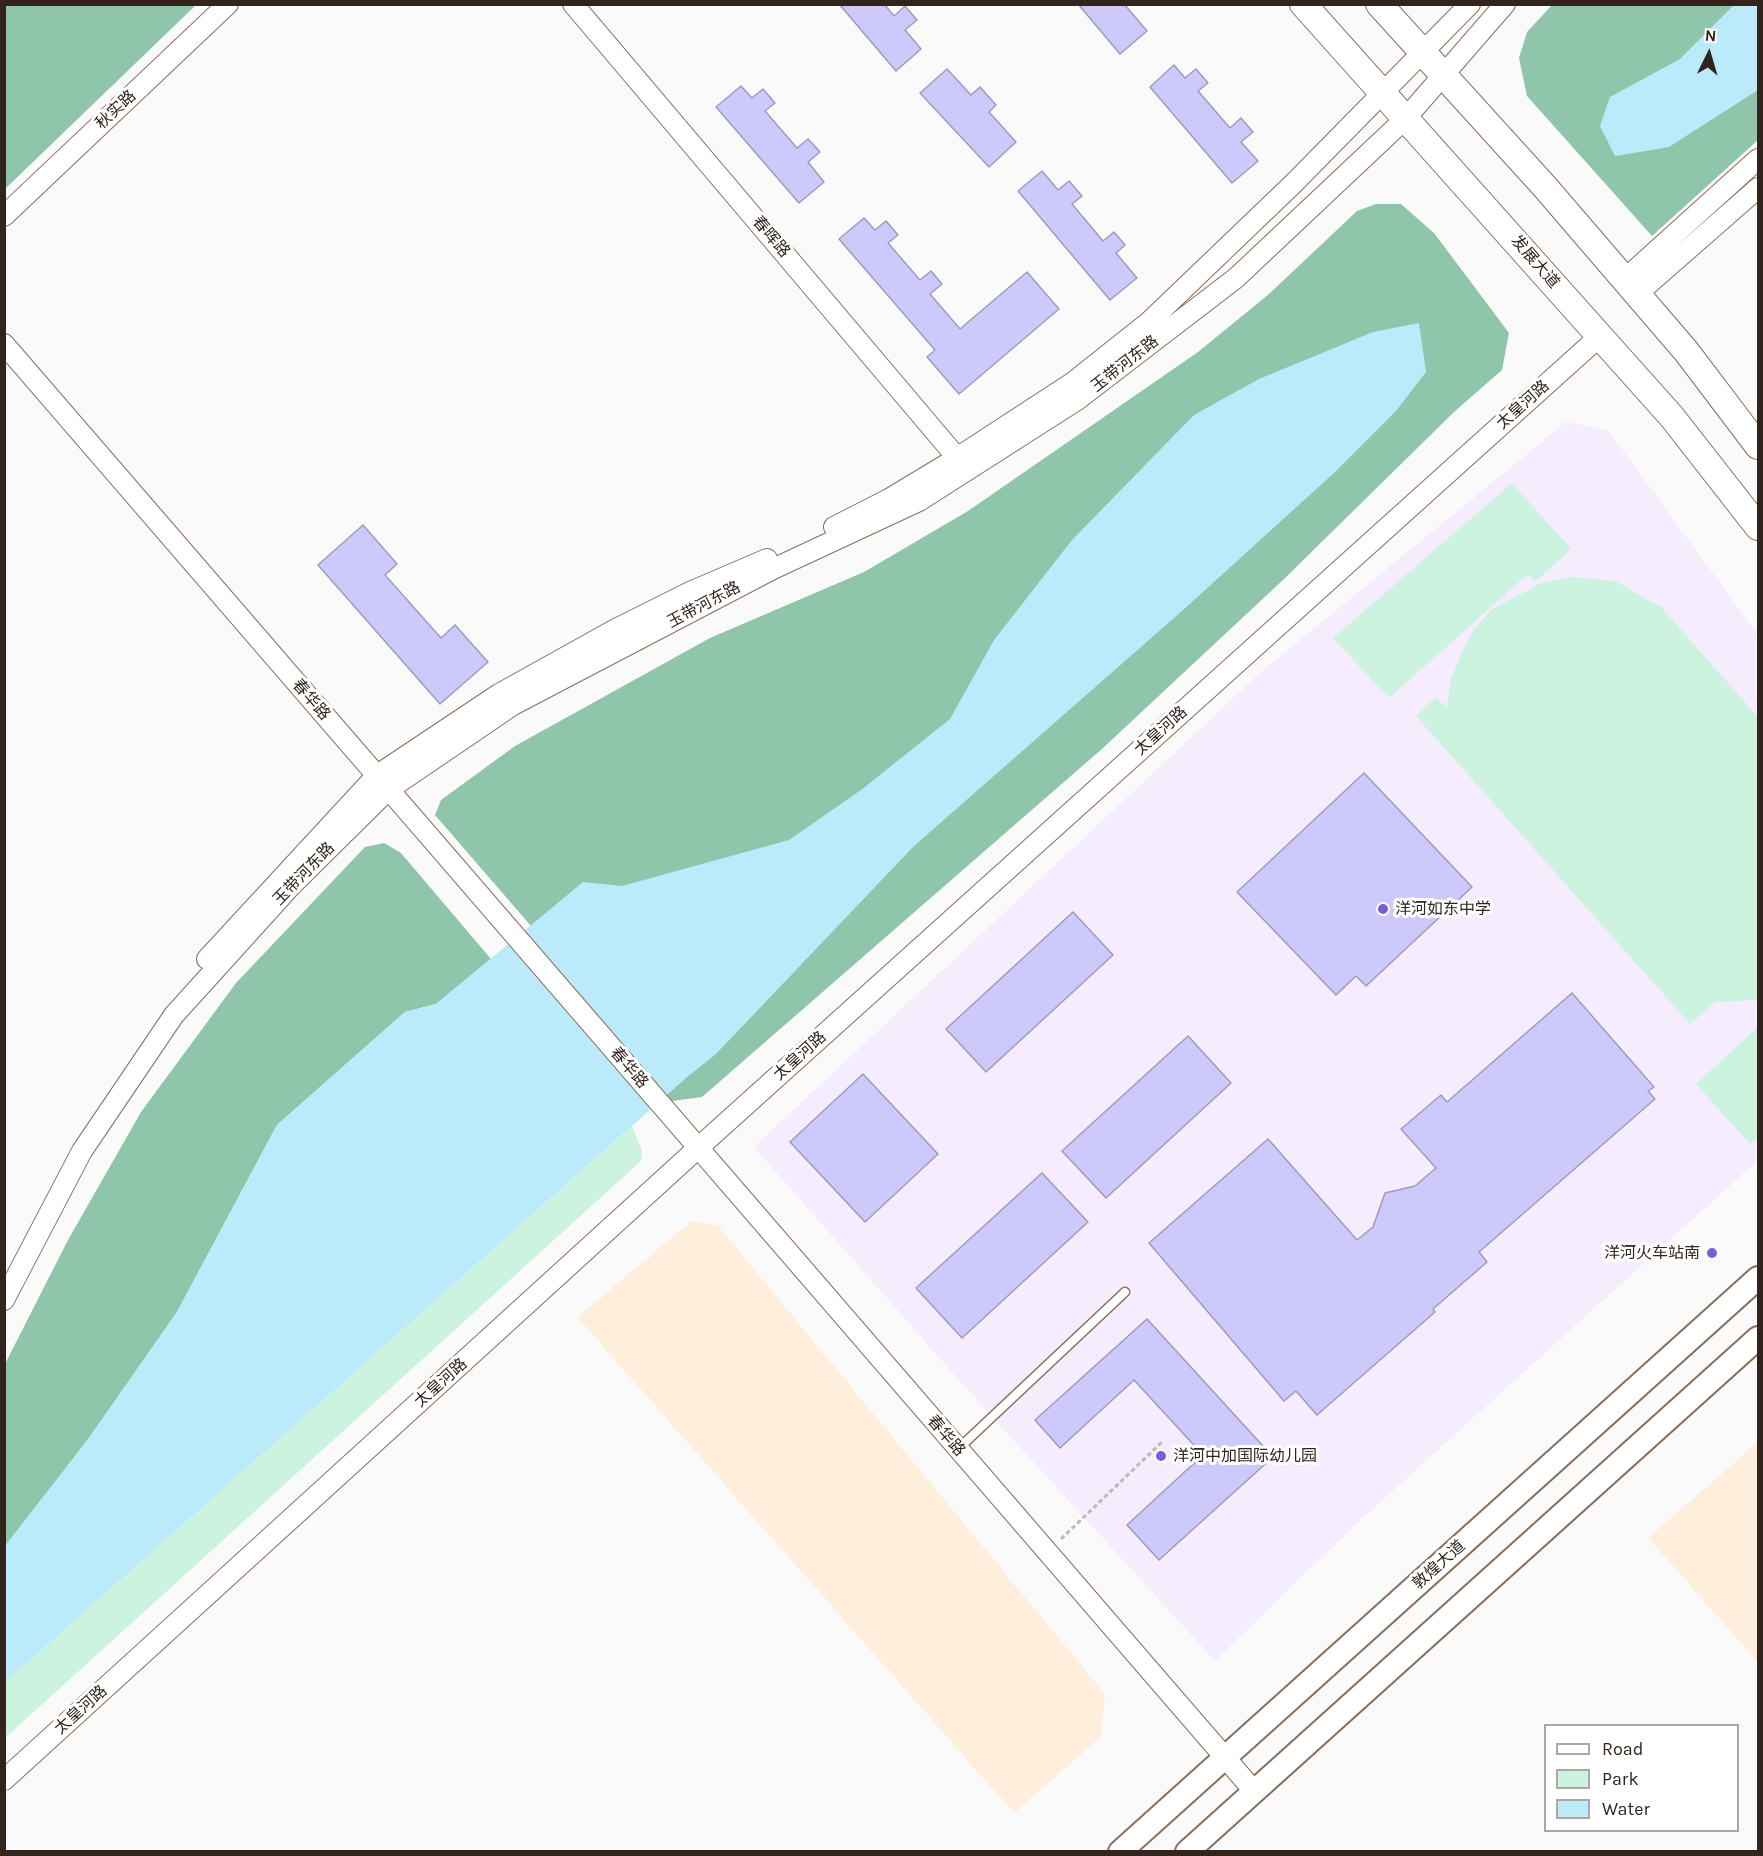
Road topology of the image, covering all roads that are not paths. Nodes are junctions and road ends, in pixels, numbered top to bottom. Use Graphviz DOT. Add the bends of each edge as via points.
graph roads {
  1 [pos="228,4"];
  2 [pos="573,4"];
  3 [pos="1303,4"];
  4 [pos="1379,4"];
  5 [pos="1470,4"];
  6 [pos="1505,4"];
  7 [pos="1423,53"];
  8 [pos="1444,76"];
  9 [pos="1383,93"];
  10 [pos="1406,118"];
  11 [pos="1758,159"];
  12 [pos="1758,188"];
  13 [pos="4,216"];
  14 [pos="1630,287"];
  15 [pos="1600,336"];
  16 [pos="4,344"];
  17 [pos="1758,446"];
  18 [pos="963,464"];
  19 [pos="1758,527"];
  20 [pos="382,783"];
  21 [pos="698,1148"];
  22 [pos="4,1272"];
  23 [pos="1758,1278"];
  24 [pos="1125,1292"];
  25 [pos="4,1300"];
  26 [pos="1758,1338"];
  27 [pos="957,1449"];
  28 [pos="1224,1758"];
  29 [pos="4,1780"];
  30 [pos="1254,1791"];
  31 [pos="1120,1851"];
  32 [pos="1186,1851"];
  1 -- 13 [label="street, 秋实路"];
  2 -- 18 [label="street, 春晖路"];
  3 -- 9 [label="main road, 发展大道"];
  4 -- 7 [label="main road"];
  5 -- 7 [label="street, 玉带河东路"];
  6 -- 8 [label="street, 玉带河东路"];
  7 -- 8 [label="main road"];
  7 -- 9 [label="street, 玉带河东路"];
  8 -- 10 [label="street, 玉带河东路"];
  8 -- 14 [label="main road"];
  9 -- 10 [label="main road, 发展大道"];
  9 -- 18 [label="street, 玉带河东路" via="1150,321"];
  10 -- 15 [label="main road, 发展大道"];
  10 -- 18 [label="street, 玉带河东路" via="1236,278 1077,400"];
  11 -- 14 [label="street"];
  12 -- 14 [label="street"];
  14 -- 17 [label="main road" via="1686,351"];
  15 -- 19 [label="main road, 发展大道" via="1672,417"];
  15 -- 21 [label="street, 太皇河路"];
  16 -- 20 [label="street, 春华路"];
  18 -- 20 [label="street, 玉带河东路" via="614,630 499,694"];
  20 -- 21 [label="street, 春华路"];
  20 -- 22 [label="street, 玉带河东路" via="246,914 180,990 93,1112"];
  20 -- 25 [label="street, 玉带河东路" via="174,1015 82,1151"];
  21 -- 27 [label="street, 春华路"];
  21 -- 29 [label="street, 太皇河路"];
  23 -- 28 [label="main road, 敦煌大道"];
  24 -- 27 [label="lane"];
  26 -- 30 [label="main road"];
  27 -- 28 [label="street, 春华路"];
  28 -- 30 [label="street, 春华路"];
  28 -- 31 [label="main road, 敦煌大道"];
  30 -- 32 [label="main road"];
}
